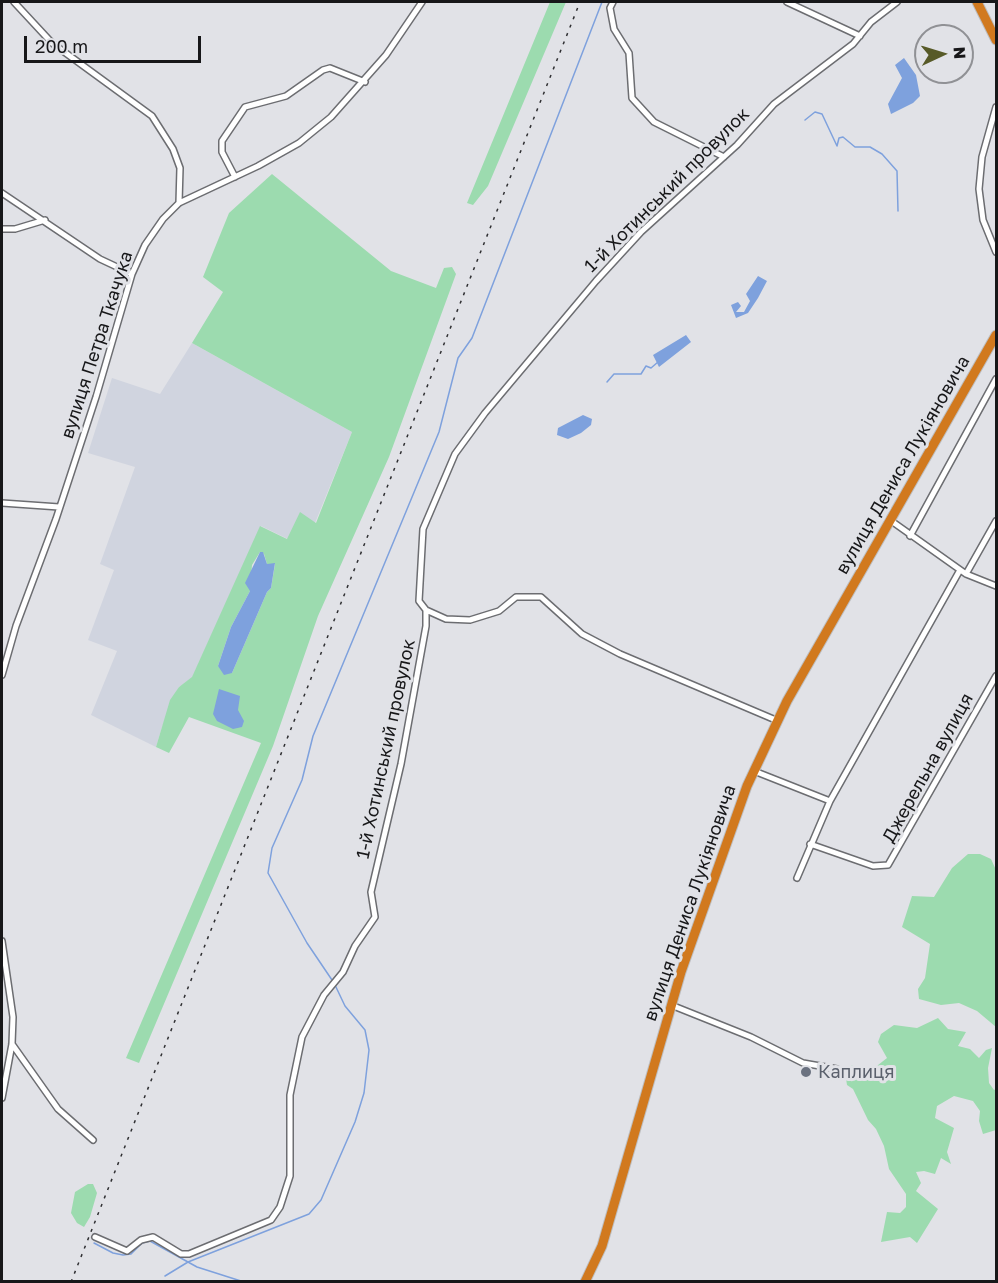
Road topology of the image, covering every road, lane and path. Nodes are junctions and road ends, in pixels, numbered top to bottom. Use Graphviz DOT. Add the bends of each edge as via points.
graph roads {
  1 [pos="14,2"];
  2 [pos="422,2"];
  3 [pos="613,2"];
  4 [pos="788,2"];
  5 [pos="897,2"];
  6 [pos="977,2"];
  7 [pos="860,36"];
  8 [pos="996,40"];
  9 [pos="365,82"];
  10 [pos="996,107"];
  11 [pos="724,157"];
  12 [pos="235,177"];
  13 [pos="2,193"];
  14 [pos="179,203"];
  15 [pos="45,220"];
  16 [pos="2,229"];
  17 [pos="996,252"];
  18 [pos="132,274"];
  19 [pos="996,335"];
  20 [pos="996,379"];
  21 [pos="2,503"];
  22 [pos="60,507"];
  23 [pos="890,520"];
  24 [pos="996,521"];
  25 [pos="910,536"];
  26 [pos="960,570"];
  27 [pos="966,574"];
  28 [pos="996,586"];
  29 [pos="426,610"];
  30 [pos="2,675"];
  31 [pos="996,676"];
  32 [pos="778,720"];
  33 [pos="754,771"];
  34 [pos="830,801"];
  35 [pos="810,844"];
  36 [pos="797,878"];
  37 [pos="2,941"];
  38 [pos="671,1005"];
  39 [pos="12,1044"];
  40 [pos="840,1074"];
  41 [pos="2,1098"];
  42 [pos="93,1140"];
  43 [pos="96,1237"];
  44 [pos="585,1281"];
  1 -- 14 [label="street" via="52,43 152,116 180,168"];
  2 -- 9 [label="street, вулиця Петра Ткачука"];
  3 -- 11 [label="street" via="610,8 614,29 629,53 632,98 654,122"];
  4 -- 7 [label="street"];
  5 -- 7 [label="street, 1-й Хотинський провулок"];
  6 -- 8 [label="highway"];
  7 -- 11 [label="street, 1-й Хотинський провулок" via="774,104"];
  9 -- 12 [label="street, вулиця Петра Ткачука" via="299,143"];
  9 -- 12 [label="street" via="330,68 286,96 245,107 222,141 222,152"];
  10 -- 17 [label="street" via="978,189 983,220"];
  11 -- 29 [label="street, 1-й Хотинський провулок" via="641,232 454,454 423,529 419,601"];
  12 -- 14 [label="street, вулиця Петра Ткачука"];
  13 -- 15 [label="street"];
  14 -- 18 [label="street, вулиця Петра Ткачука" via="145,245"];
  15 -- 16 [label="street"];
  15 -- 18 [label="street" via="100,259"];
  18 -- 22 [label="street, вулиця Петра Ткачука"];
  19 -- 23 [label="highway, вулиця Дениса Лукіяновича"];
  20 -- 25 [label="street"];
  21 -- 22 [label="street"];
  22 -- 30 [label="street, вулиця Петра Ткачука" via="15,626"];
  23 -- 25 [label="street"];
  23 -- 32 [label="highway, вулиця Дениса Лукіяновича"];
  24 -- 27 [label="street"];
  25 -- 26 [label="street"];
  26 -- 27 [label="street"];
  26 -- 34 [label="street"];
  27 -- 28 [label="street"];
  29 -- 32 [label="street" via="446,619 470,620 499,611 516,597 541,597 582,634 620,654"];
  29 -- 43 [label="street, 1-й Хотинський провулок" via="421,666 371,892 375,917 343,972 324,995 302,1037 290,1095 290,1176 280,1207 271,1220 189,1254 181,1254 153,1237 141,1240 127,1251"];
  31 -- 35 [label="street, Джерельна вулиця" via="888,865 873,866"];
  32 -- 33 [label="highway, вулиця Дениса Лукіяновича"];
  33 -- 34 [label="street"];
  33 -- 38 [label="highway, вулиця Дениса Лукіяновича" via="727,836"];
  34 -- 35 [label="street"];
  35 -- 36 [label="street"];
  37 -- 39 [label="street" via="11,988"];
  38 -- 40 [label="street" via="803,1063 837,1069"];
  38 -- 44 [label="highway, вулиця Дениса Лукіяновича" via="611,1219"];
  39 -- 41 [label="street"];
  39 -- 42 [label="street" via="58,1110"];
}
